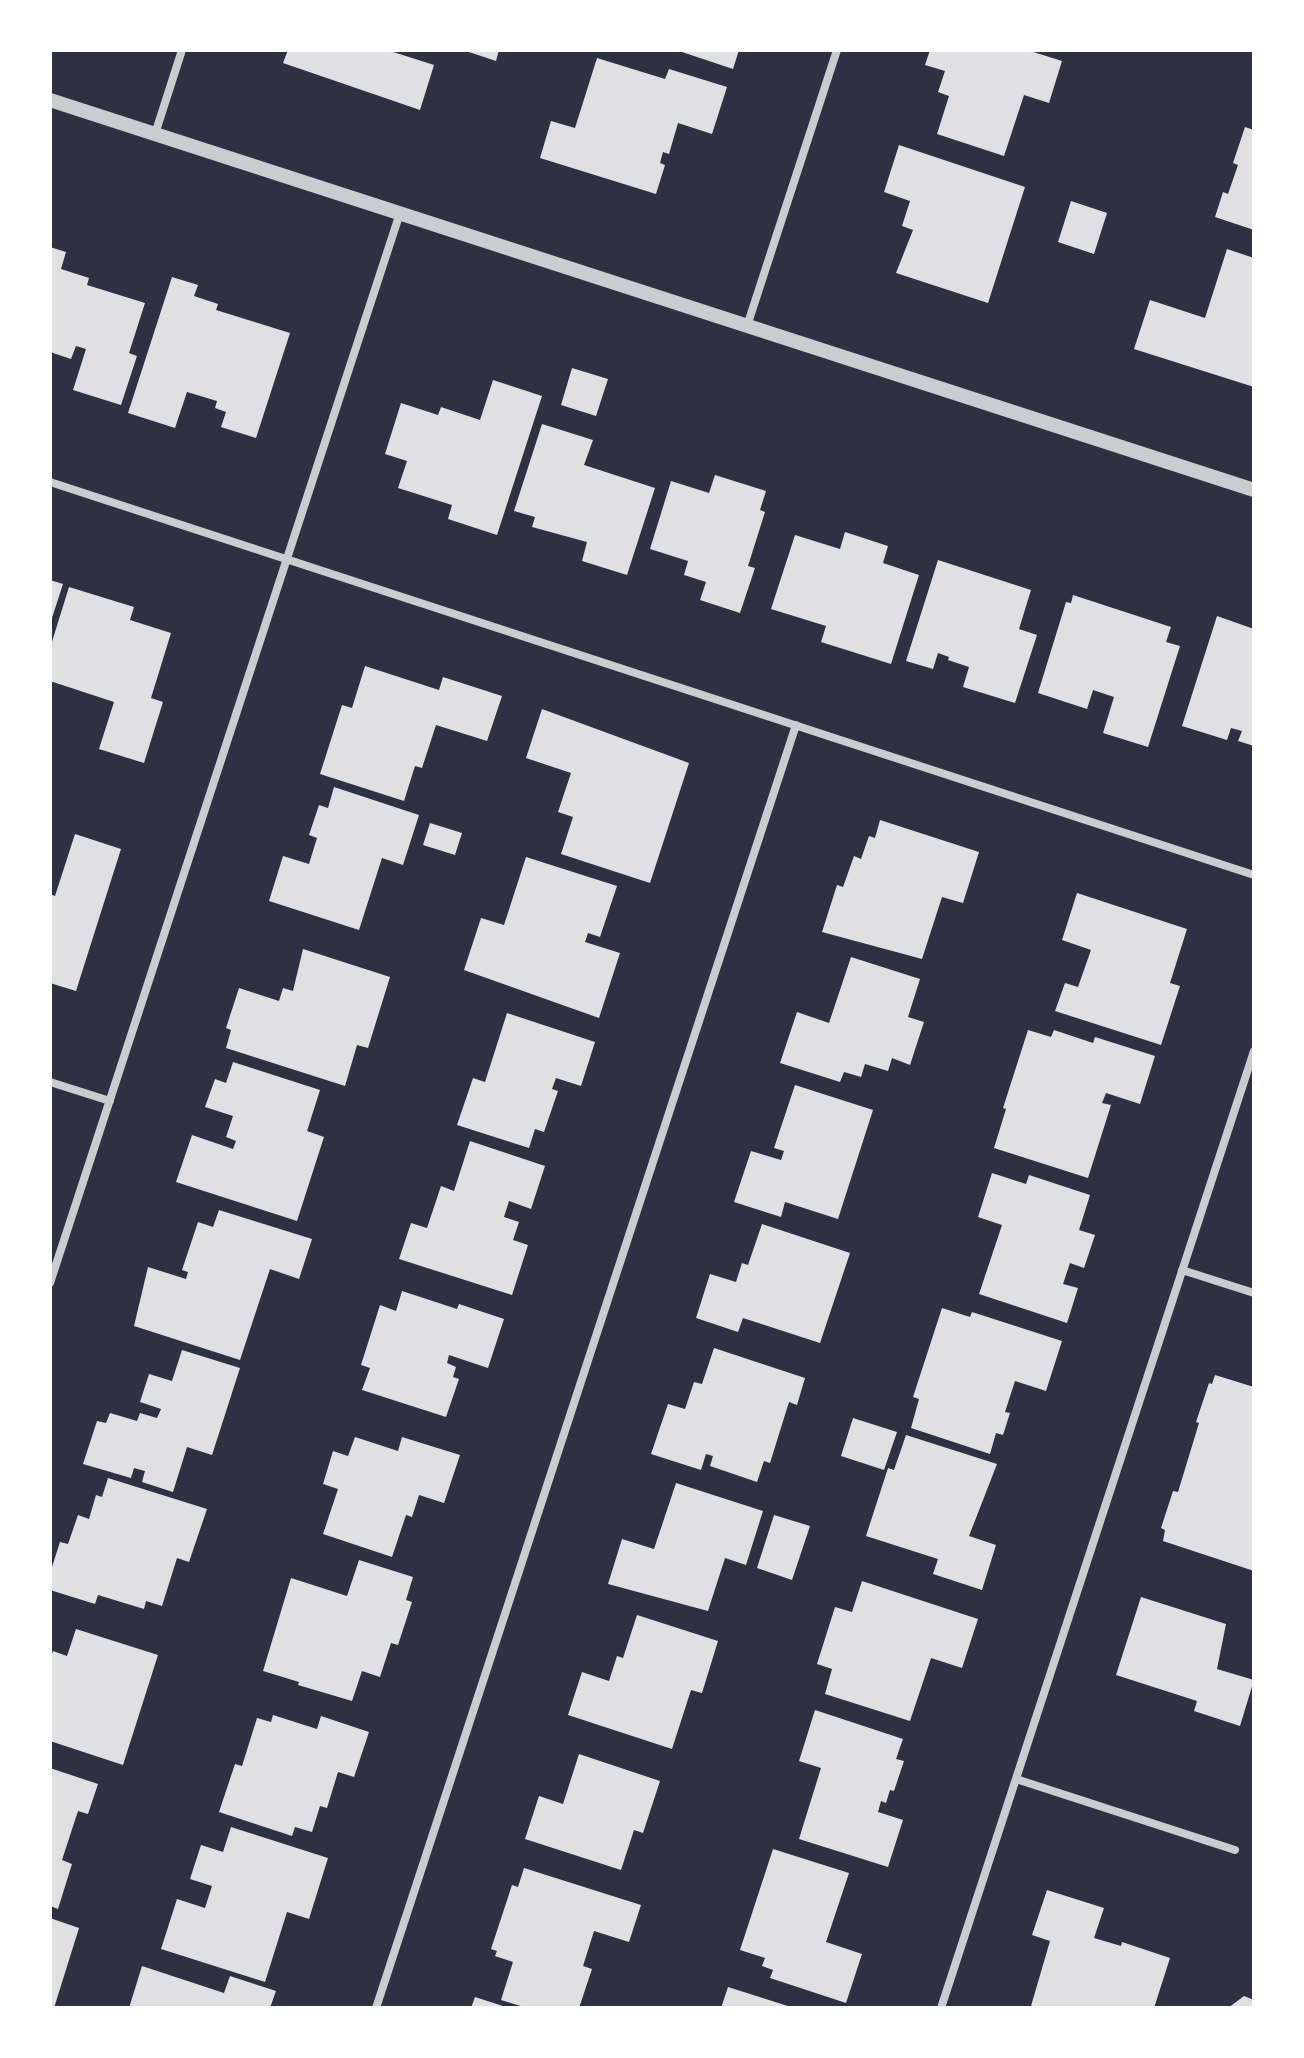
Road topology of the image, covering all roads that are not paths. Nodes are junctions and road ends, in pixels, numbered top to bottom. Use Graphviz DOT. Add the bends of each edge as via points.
graph roads {
  1 [pos="182,50"];
  2 [pos="837,50"];
  3 [pos="50,100"];
  4 [pos="155,134"];
  5 [pos="400,213"];
  6 [pos="747,326"];
  7 [pos="50,482"];
  8 [pos="1254,490"];
  9 [pos="286,559"];
  10 [pos="796,725"];
  11 [pos="1254,875"];
  12 [pos="1254,1051"];
  13 [pos="50,1082"];
  14 [pos="110,1101"];
  15 [pos="1182,1270"];
  16 [pos="50,1283"];
  17 [pos="1254,1293"];
  18 [pos="1016,1779"];
  19 [pos="1235,1850"];
  20 [pos="376,2008"];
  21 [pos="941,2008"];
  1 -- 4 [label="street"];
  2 -- 6 [label="street"];
  3 -- 4 [label="street"];
  4 -- 5 [label="street"];
  5 -- 6 [label="street"];
  5 -- 9 [label="street"];
  6 -- 8 [label="street"];
  7 -- 9 [label="street"];
  9 -- 10 [label="street"];
  9 -- 14 [label="street"];
  10 -- 11 [label="street"];
  10 -- 20 [label="street"];
  12 -- 15 [label="street"];
  13 -- 14 [label="street"];
  14 -- 16 [label="street"];
  15 -- 17 [label="street"];
  15 -- 18 [label="street"];
  18 -- 19 [label="street"];
  18 -- 21 [label="street"];
}
